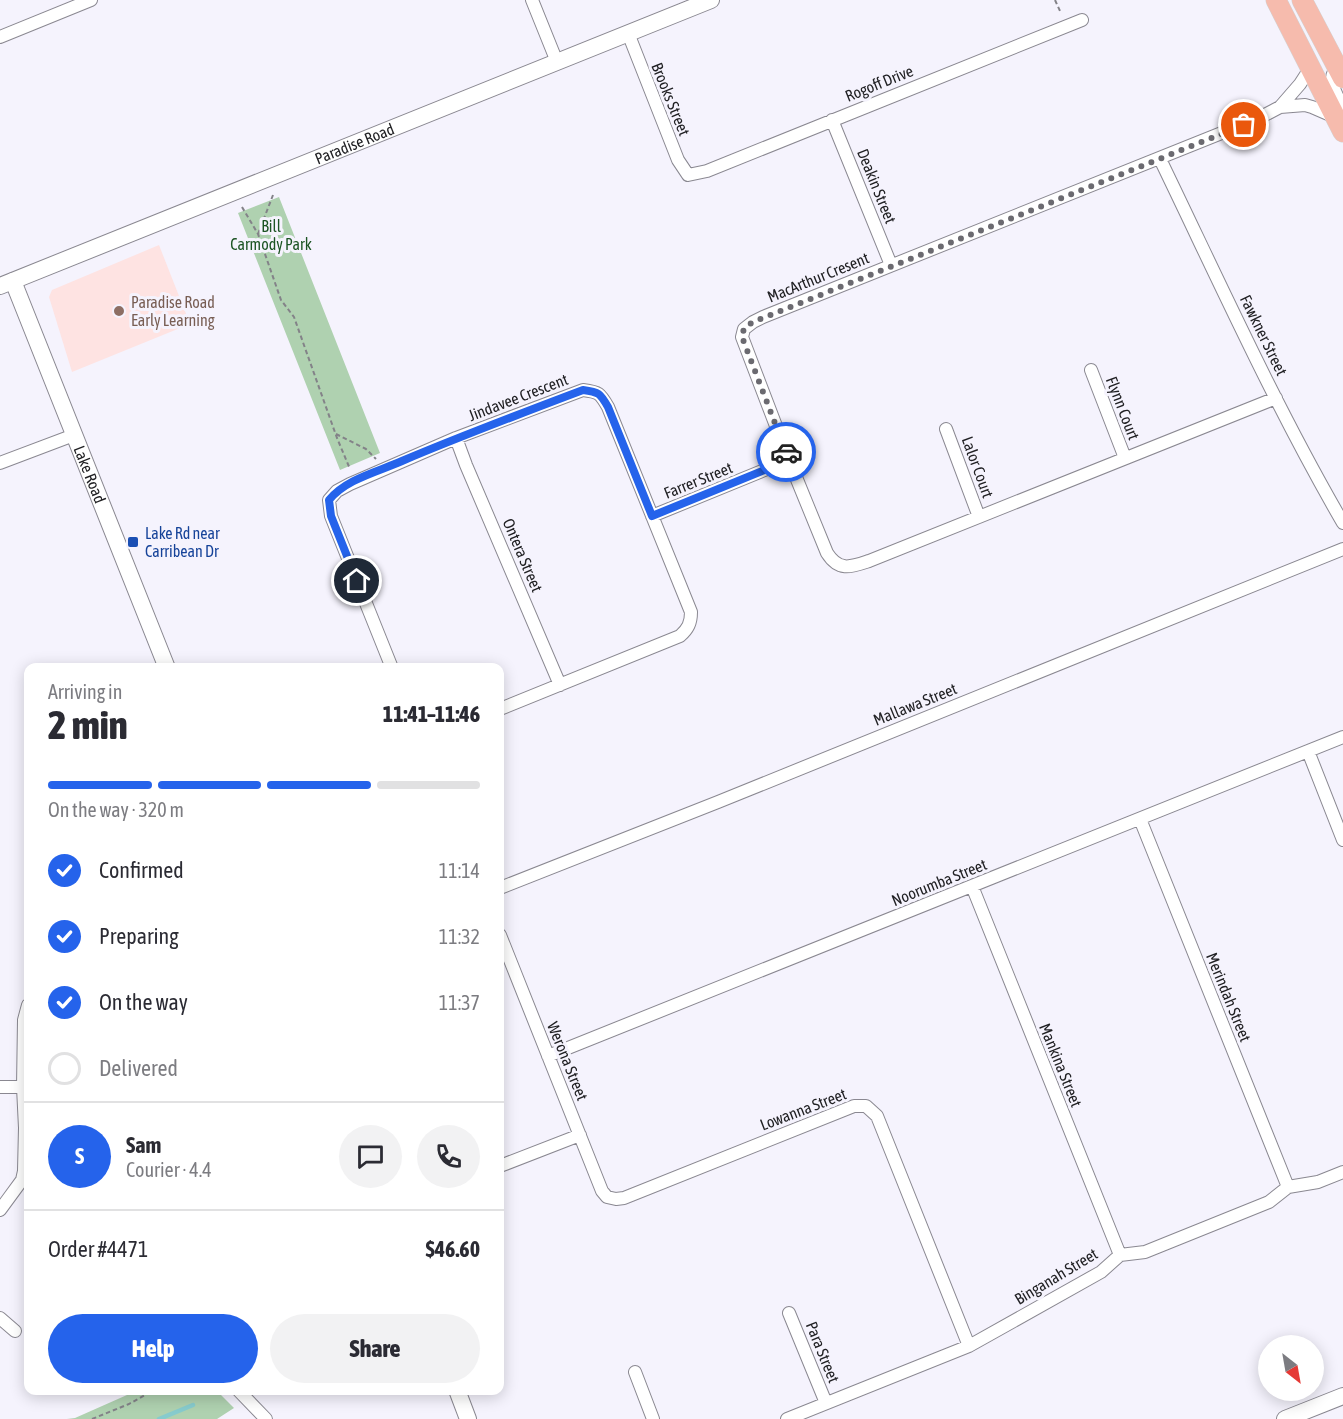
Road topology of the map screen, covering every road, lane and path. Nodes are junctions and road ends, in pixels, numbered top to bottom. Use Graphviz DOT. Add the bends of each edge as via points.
graph roads {
  1 [pos="91,0"];
  2 [pos="532,0"];
  3 [pos="711,0"];
  4 [pos="1056,0"];
  5 [pos="1276,0"];
  6 [pos="1302,0"];
  7 [pos="1059,13"];
  8 [pos="1082,20"];
  9 [pos="628,33"];
  10 [pos="0,36"];
  11 [pos="557,62"];
  12 [pos="1311,67"];
  13 [pos="1341,70"];
  14 [pos="1280,107"];
  15 [pos="832,120"];
  16 [pos="1339,124"];
  17 [pos="1160,159"];
  18 [pos="688,175"];
  19 [pos="273,195"];
  20 [pos="242,207"];
  21 [pos="258,234"];
  22 [pos="891,265"];
  23 [pos="6,283"];
  24 [pos="1091,370"];
  25 [pos="1276,398"];
  26 [pos="946,429"];
  27 [pos="336,434"];
  28 [pos="74,435"];
  29 [pos="456,438"];
  30 [pos="1125,458"];
  31 [pos="376,459"];
  32 [pos="789,460"];
  33 [pos="0,463"];
  34 [pos="350,469"];
  35 [pos="652,516"];
  36 [pos="979,517"];
  37 [pos="1343,523"];
  38 [pos="1343,549"];
  39 [pos="165,663"];
  40 [pos="390,663"];
  41 [pos="560,685"];
  42 [pos="504,707"];
  43 [pos="1343,737"];
  44 [pos="1308,751"];
  45 [pos="1140,819"];
  46 [pos="1343,840"];
  47 [pos="504,886"];
  48 [pos="972,886"];
  49 [pos="504,945"];
  50 [pos="24,1020"];
  51 [pos="548,1056"];
  52 [pos="23,1086"];
  53 [pos="0,1087"];
  54 [pos="24,1107"];
  55 [pos="579,1135"];
  56 [pos="504,1164"];
  57 [pos="24,1171"];
  58 [pos="1343,1172"];
  59 [pos="1288,1187"];
  60 [pos="608,1197"];
  61 [pos="0,1210"];
  62 [pos="1120,1255"];
  63 [pos="789,1313"];
  64 [pos="0,1318"];
  65 [pos="15,1330"];
  66 [pos="969,1346"];
  67 [pos="635,1372"];
  68 [pos="145,1395"];
  69 [pos="243,1395"];
  70 [pos="459,1395"];
  71 [pos="1343,1396"];
  72 [pos="826,1403"];
  73 [pos="92,1419"];
  74 [pos="266,1419"];
  75 [pos="468,1419"];
  76 [pos="653,1419"];
  77 [pos="787,1419"];
  78 [pos="1285,1419"];
  1 -- 10 [label="street"];
  2 -- 11 [label="street"];
  3 -- 9 [label="main road, Paradise Road"];
  4 -- 7 [label="path"];
  5 -- 12 [label="main road"];
  6 -- 13 [label="main road"];
  8 -- 15 [label="street, Rogoff Drive"];
  9 -- 11 [label="main road, Paradise Road"];
  9 -- 18 [label="street, Brooks Street" via="678,160"];
  11 -- 23 [label="main road, Paradise Road"];
  12 -- 14 [label="street, MacArthur Cresent"];
  12 -- 16 [label="main road"];
  13 -- 16 [label="street" via="1333,72 1331,80 1340,102"];
  14 -- 16 [label="street, MacArthur Cresent" via="1305,105"];
  14 -- 17 [label="street, MacArthur Cresent"];
  15 -- 18 [label="street, Rogoff Drive" via="707,171"];
  15 -- 22 [label="street, Deakin Street"];
  17 -- 22 [label="street, MacArthur Cresent"];
  17 -- 25 [label="street, Fawkner Street"];
  19 -- 21 [label="path"];
  20 -- 21 [label="path"];
  21 -- 27 [label="path" via="281,300 294,317"];
  22 -- 32 [label="street, MacArthur Cresent" via="744,328 745,347"];
  23 -- 28 [label="main road, Lake Road"];
  24 -- 30 [label="street, Flynn Court"];
  25 -- 30 [label="street, MacArthur Cresent"];
  25 -- 37 [label="street, Fawkner Street"];
  26 -- 36 [label="street, Lalor Court"];
  27 -- 31 [label="path" via="366,449"];
  27 -- 34 [label="path"];
  28 -- 33 [label="street"];
  28 -- 39 [label="main road, Lake Road"];
  29 -- 35 [label="street, Jindavee Crescent" via="583,390 596,392 608,407"];
  29 -- 40 [label="street, Jindavee Crescent" via="350,484 329,500 331,516"];
  29 -- 41 [label="street, Ontera Street"];
  30 -- 36 [label="street, MacArthur Cresent"];
  32 -- 35 [label="street, Farrer Street"];
  32 -- 36 [label="street, MacArthur Cresent" via="827,554 838,565 847,567 869,561"];
  35 -- 41 [label="street, Jindavee Crescent" via="691,612 687,629 680,636"];
  38 -- 47 [label="street, Mallawa Street"];
  41 -- 42 [label="street, Jindavee Crescent"];
  43 -- 44 [label="street, Noorumba Street"];
  44 -- 45 [label="street, Noorumba Street"];
  44 -- 46 [label="street"];
  45 -- 48 [label="street, Noorumba Street"];
  45 -- 59 [label="street, Merindah Street"];
  48 -- 51 [label="street, Noorumba Street"];
  48 -- 62 [label="street, Mankina Street"];
  49 -- 51 [label="street, Werona Street"];
  50 -- 52 [label="street"];
  51 -- 55 [label="street, Werona Street"];
  52 -- 53 [label="street"];
  52 -- 54 [label="street"];
  55 -- 56 [label="street"];
  55 -- 60 [label="street, Werona Street"];
  57 -- 61 [label="street" via="22,1180"];
  58 -- 59 [label="street, Binganah Street" via="1318,1182"];
  59 -- 62 [label="street, Binganah Street" via="1269,1202 1145,1252"];
  60 -- 66 [label="street, Lowanna Street" via="624,1198 854,1106 866,1106 877,1116"];
  62 -- 66 [label="street, Binganah Street" via="1101,1272"];
  63 -- 72 [label="street, Para Street"];
  64 -- 65 [label="street"];
  66 -- 72 [label="street, Binganah Street"];
  67 -- 76 [label="street"];
  68 -- 73 [label="path"];
  69 -- 74 [label="street"];
  70 -- 75 [label="main road"];
  71 -- 78 [label="main road"];
  72 -- 77 [label="street, Binganah Street"];
}
